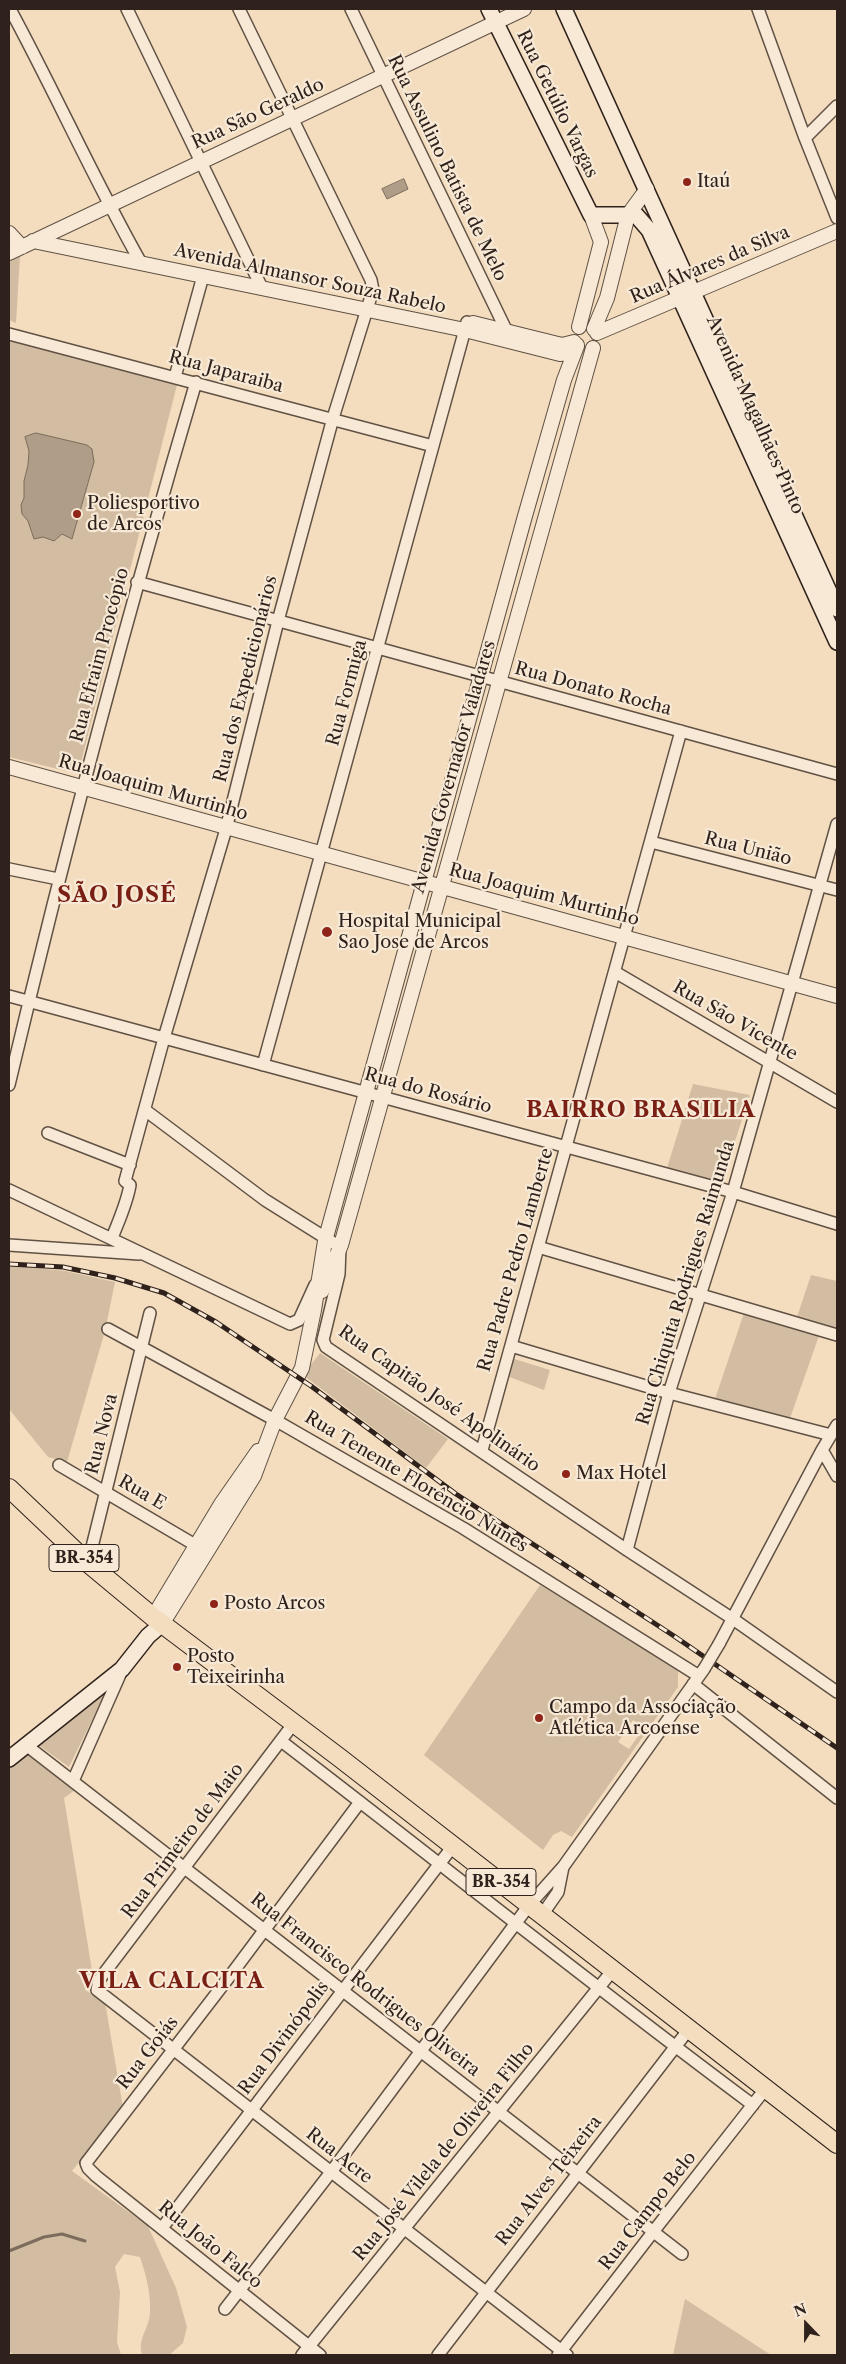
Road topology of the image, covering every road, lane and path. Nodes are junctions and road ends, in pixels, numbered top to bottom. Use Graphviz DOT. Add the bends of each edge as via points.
graph roads {
  1 [pos="10,9"];
  2 [pos="127,9"];
  3 [pos="239,9"];
  4 [pos="350,9"];
  5 [pos="524,9"];
  6 [pos="564,9"];
  7 [pos="758,9"];
  8 [pos="492,16"];
  9 [pos="383,75"];
  10 [pos="837,106"];
  11 [pos="292,118"];
  12 [pos="805,138"];
  13 [pos="201,162"];
  14 [pos="649,192"];
  15 [pos="110,204"];
  16 [pos="591,215"];
  17 [pos="628,215"];
  18 [pos="837,218"];
  19 [pos="837,231"];
  20 [pos="9,233"];
  21 [pos="34,241"];
  22 [pos="9,252"];
  23 [pos="138,258"];
  24 [pos="203,276"];
  25 [pos="260,283"];
  26 [pos="687,294"];
  27 [pos="367,306"];
  28 [pos="466,326"];
  29 [pos="579,327"];
  30 [pos="596,331"];
  31 [pos="9,334"];
  32 [pos="509,336"];
  33 [pos="576,345"];
  34 [pos="593,348"];
  35 [pos="175,377"];
  36 [pos="196,382"];
  37 [pos="333,418"];
  38 [pos="433,446"];
  39 [pos="762,459"];
  40 [pos="525,516"];
  41 [pos="543,520"];
  42 [pos="137,582"];
  43 [pos="837,609"];
  44 [pos="278,621"];
  45 [pos="837,642"];
  46 [pos="378,648"];
  47 [pos="481,676"];
  48 [pos="498,681"];
  49 [pos="682,731"];
  50 [pos="9,767"];
  51 [pos="837,774"];
  52 [pos="82,788"];
  53 [pos="837,824"];
  54 [pos="226,829"];
  55 [pos="651,842"];
  56 [pos="321,853"];
  57 [pos="9,869"];
  58 [pos="58,879"];
  59 [pos="424,882"];
  60 [pos="820,885"];
  61 [pos="441,886"];
  62 [pos="837,890"];
  63 [pos="624,937"];
  64 [pos="614,972"];
  65 [pos="792,983"];
  66 [pos="9,996"];
  67 [pos="837,996"];
  68 [pos="29,1001"];
  69 [pos="164,1038"];
  70 [pos="770,1061"];
  71 [pos="263,1065"];
  72 [pos="9,1085"];
  73 [pos="366,1093"];
  74 [pos="382,1097"];
  75 [pos="837,1102"];
  76 [pos="145,1110"];
  77 [pos="48,1133"];
  78 [pos="566,1147"];
  79 [pos="130,1166"];
  80 [pos="9,1190"];
  81 [pos="733,1192"];
  82 [pos="837,1224"];
  83 [pos="97,1231"];
  84 [pos="112,1238"];
  85 [pos="326,1238"];
  86 [pos="9,1245"];
  87 [pos="340,1247"];
  88 [pos="538,1247"];
  89 [pos="80,1250"];
  90 [pos="147,1255"];
  91 [pos="318,1279"];
  92 [pos="702,1294"];
  93 [pos="314,1310"];
  94 [pos="150,1313"];
  95 [pos="108,1329"];
  96 [pos="837,1334"];
  97 [pos="511,1346"];
  98 [pos="142,1347"];
  99 [pos="669,1393"];
  100 [pos="275,1420"];
  101 [pos="834,1430"];
  102 [pos="482,1450"];
  103 [pos="822,1450"];
  104 [pos="59,1465"];
  105 [pos="837,1476"];
  106 [pos="9,1488"];
  107 [pos="106,1492"];
  108 [pos="202,1549"];
  109 [pos="627,1550"];
  110 [pos="88,1563"];
  111 [pos="733,1619"];
  112 [pos="158,1621"];
  113 [pos="122,1669"];
  114 [pos="699,1676"];
  115 [pos="837,1692"];
  116 [pos="294,1723"];
  117 [pos="281,1741"];
  118 [pos="26,1745"];
  119 [pos="9,1758"];
  120 [pos="73,1781"];
  121 [pos="837,1798"];
  122 [pos="360,1802"];
  123 [pos="453,1846"];
  124 [pos="440,1862"];
  125 [pos="563,1867"];
  126 [pos="185,1868"];
  127 [pos="536,1909"];
  128 [pos="515,1924"];
  129 [pos="264,1930"];
  130 [pos="614,1970"];
  131 [pos="99,1980"];
  132 [pos="598,1989"];
  133 [pos="342,1990"];
  134 [pos="689,2029"];
  135 [pos="675,2047"];
  136 [pos="173,2050"];
  137 [pos="421,2051"];
  138 [pos="766,2088"];
  139 [pos="753,2105"];
  140 [pos="251,2110"];
  141 [pos="499,2111"];
  142 [pos="837,2144"];
  143 [pos="88,2158"];
  144 [pos="331,2172"];
  145 [pos="578,2172"];
  146 [pos="162,2228"];
  147 [pos="404,2229"];
  148 [pos="653,2232"];
  149 [pos="682,2254"];
  150 [pos="239,2290"];
  151 [pos="486,2292"];
  152 [pos="225,2309"];
  153 [pos="306,2351"];
  154 [pos="562,2354"];
  155 [pos="320,2355"];
  156 [pos="438,2355"];
  1 -- 15 [label="street"];
  2 -- 13 [label="street"];
  3 -- 11 [label="street, Rua dos Expedicionários"];
  4 -- 9 [label="street, Rua Assulino Batista de Melo"];
  5 -- 8 [label="street, Rua São Geraldo"];
  6 -- 14 [label="main road, Avenida Magalhães Pinto"];
  7 -- 12 [label="street"];
  8 -- 9 [label="street, Rua São Geraldo"];
  8 -- 16 [label="main road, Rua Getúlio Vargas"];
  9 -- 11 [label="street, Rua São Geraldo"];
  9 -- 32 [label="street, Rua Assulino Batista de Melo"];
  10 -- 12 [label="street"];
  11 -- 13 [label="street, Rua São Geraldo"];
  11 -- 27 [label="street, Rua dos Expedicionários" via="371,280 373,290"];
  12 -- 18 [label="street"];
  13 -- 15 [label="street, Rua São Geraldo"];
  13 -- 25 [label="street"];
  14 -- 17 [label="street"];
  14 -- 26 [label="main road, Avenida Magalhães Pinto"];
  15 -- 21 [label="street, Rua São Geraldo"];
  15 -- 23 [label="street"];
  16 -- 17 [label="main road"];
  16 -- 29 [label="street, Rua Getúlio Vargas" via="602,242"];
  17 -- 26 [label="main road, Avenida Magalhães Pinto" via="636,215 649,230"];
  17 -- 30 [label="street"];
  19 -- 26 [label="street, Rua Álvares da Silva"];
  20 -- 21 [label="street"];
  21 -- 22 [label="street, Rua São Geraldo"];
  21 -- 23 [label="street, Avenida Almansor Souza Rabelo"];
  23 -- 24 [label="street, Avenida Almansor Souza Rabelo"];
  23 -- 25 [label="street, Avenida Almansor Souza Rabelo"];
  24 -- 25 [label="street, Avenida Almansor Souza Rabelo"];
  24 -- 35 [label="street"];
  25 -- 27 [label="street, Avenida Almansor Souza Rabelo"];
  26 -- 30 [label="street, Rua Álvares da Silva"];
  26 -- 39 [label="main road, Avenida Magalhães Pinto"];
  27 -- 28 [label="street, Avenida Almansor Souza Rabelo"];
  27 -- 37 [label="street, Rua dos Expedicionários"];
  28 -- 32 [label="street, Avenida Almansor Souza Rabelo"];
  28 -- 38 [label="street, Rua Formiga"];
  29 -- 30 [label="street" via="590,326"];
  29 -- 33 [label="street" via="575,331"];
  30 -- 34 [label="street"];
  31 -- 35 [label="street, Rua Japaraiba"];
  32 -- 33 [label="street, Avenida Almansor Souza Rabelo" via="560,354 567,353"];
  33 -- 34 [label="street" via="588,350"];
  33 -- 40 [label="street, Avenida Governador Valadares"];
  34 -- 41 [label="street, Avenida Governador Valadares"];
  35 -- 36 [label="street, Rua Japaraiba"];
  36 -- 37 [label="street, Rua Japaraiba"];
  36 -- 42 [label="street, Rua Efraim Procópio"];
  37 -- 38 [label="street, Rua Japaraiba"];
  37 -- 44 [label="street, Rua dos Expedicionários"];
  38 -- 46 [label="street, Rua Formiga"];
  39 -- 43 [label="main road, Avenida Magalhães Pinto"];
  39 -- 45 [label="main road, Avenida Magalhães Pinto"];
  40 -- 41 [label="street"];
  40 -- 47 [label="street, Avenida Governador Valadares"];
  41 -- 48 [label="street, Avenida Governador Valadares"];
  42 -- 44 [label="street, Rua Donato Rocha"];
  42 -- 52 [label="street, Rua Efraim Procópio"];
  44 -- 46 [label="street, Rua Donato Rocha"];
  44 -- 54 [label="street, Rua dos Expedicionários"];
  46 -- 47 [label="street, Rua Donato Rocha"];
  46 -- 56 [label="street, Rua Formiga"];
  47 -- 48 [label="street, Rua Donato Rocha"];
  47 -- 59 [label="street, Avenida Governador Valadares"];
  48 -- 49 [label="street, Rua Donato Rocha"];
  48 -- 61 [label="street, Avenida Governador Valadares"];
  49 -- 51 [label="street, Rua Donato Rocha"];
  49 -- 55 [label="street, Rua Padre Pedro Lamberte"];
  50 -- 52 [label="street, Rua Joaquim Murtinho"];
  52 -- 54 [label="street, Rua Joaquim Murtinho"];
  52 -- 58 [label="street, Rua Efraim Procópio"];
  53 -- 60 [label="street, Rua Chiquita Rodrigues Raimunda"];
  54 -- 56 [label="street, Rua Joaquim Murtinho"];
  54 -- 69 [label="street, Rua dos Expedicionários"];
  55 -- 60 [label="street, Rua União"];
  55 -- 63 [label="street, Rua Padre Pedro Lamberte"];
  56 -- 59 [label="street, Rua Joaquim Murtinho"];
  56 -- 71 [label="street, Rua Formiga"];
  57 -- 58 [label="street"];
  58 -- 68 [label="street, Rua Efraim Procópio"];
  59 -- 61 [label="street, Rua Joaquim Murtinho"];
  59 -- 73 [label="street, Avenida Governador Valadares"];
  60 -- 62 [label="street, Rua União"];
  60 -- 65 [label="street, Rua Chiquita Rodrigues Raimunda"];
  61 -- 63 [label="street, Rua Joaquim Murtinho"];
  61 -- 74 [label="street, Avenida Governador Valadares"];
  63 -- 64 [label="street, Rua Padre Pedro Lamberte"];
  63 -- 65 [label="street, Rua Joaquim Murtinho"];
  64 -- 70 [label="street, Rua São Vicente"];
  64 -- 78 [label="street, Rua Padre Pedro Lamberte"];
  65 -- 67 [label="street, Rua Joaquim Murtinho"];
  65 -- 70 [label="street, Rua Chiquita Rodrigues Raimunda"];
  66 -- 68 [label="street, Rua do Rosário"];
  68 -- 69 [label="street, Rua do Rosário"];
  68 -- 72 [label="street, Rua Efraim Procópio"];
  69 -- 71 [label="street, Rua do Rosário"];
  69 -- 76 [label="street, Rua dos Expedicionários"];
  70 -- 75 [label="street, Rua São Vicente"];
  70 -- 81 [label="street, Rua Chiquita Rodrigues Raimunda"];
  71 -- 73 [label="street, Rua do Rosário"];
  73 -- 74 [label="street, Rua do Rosário"];
  73 -- 85 [label="street, Avenida Governador Valadares"];
  74 -- 78 [label="street, Rua do Rosário"];
  74 -- 87 [label="street, Avenida Governador Valadares"];
  76 -- 79 [label="street, Rua dos Expedicionários"];
  76 -- 85 [label="street" via="265,1200"];
  77 -- 79 [label="street"];
  78 -- 81 [label="street, Rua do Rosário"];
  78 -- 88 [label="street, Rua Padre Pedro Lamberte"];
  79 -- 84 [label="street, Rua dos Expedicionários" via="125,1181 130,1185 129,1190"];
  80 -- 83 [label="street"];
  81 -- 82 [label="street, Rua do Rosário"];
  81 -- 92 [label="street, Rua Chiquita Rodrigues Raimunda"];
  83 -- 84 [label="street"];
  83 -- 89 [label="street" via="96,1245"];
  84 -- 90 [label="street"];
  85 -- 87 [label="street"];
  85 -- 91 [label="street, Avenida Governador Valadares"];
  86 -- 89 [label="street"];
  87 -- 93 [label="street, Avenida Governador Valadares"];
  87 -- 102 [label="street, Rua Capitão José Apolinário" via="339,1274 323,1340 326,1347"];
  88 -- 92 [label="street"];
  88 -- 97 [label="street, Rua Padre Pedro Lamberte"];
  89 -- 90 [label="street"];
  90 -- 91 [label="street" via="290,1324 299,1320"];
  91 -- 93 [label="street, Avenida Governador Valadares"];
  92 -- 96 [label="street"];
  92 -- 99 [label="street, Rua Chiquita Rodrigues Raimunda"];
  93 -- 100 [label="street, Avenida Governador Valadares" via="302,1368"];
  94 -- 98 [label="street, Rua Nova"];
  95 -- 98 [label="street, Rua Tenente Florêncio Nunes"];
  97 -- 99 [label="street"];
  97 -- 102 [label="street, Rua Padre Pedro Lamberte"];
  98 -- 100 [label="street, Rua Tenente Florêncio Nunes"];
  98 -- 107 [label="street, Rua Nova"];
  99 -- 101 [label="street"];
  99 -- 109 [label="street, Rua Chiquita Rodrigues Raimunda"];
  100 -- 108 [label="street, Avenida Governador Valadares" via="254,1476"];
  100 -- 114 [label="street, Rua Tenente Florêncio Nunes" via="463,1528"];
  101 -- 103 [label="street"];
  102 -- 109 [label="street, Rua Capitão José Apolinário"];
  103 -- 105 [label="street"];
  103 -- 111 [label="street"];
  104 -- 107 [label="street, Rua E"];
  106 -- 110 [label="main road, BR-354"];
  107 -- 108 [label="street, Rua E"];
  107 -- 110 [label="street, Rua Nova"];
  108 -- 112 [label="street, Avenida Governador Valadares"];
  109 -- 111 [label="street, Rua Capitão José Apolinário"];
  110 -- 112 [label="main road, BR-354"];
  111 -- 114 [label="street, bridge"];
  111 -- 115 [label="street, Rua Capitão José Apolinário"];
  112 -- 113 [label="main road"];
  112 -- 116 [label="main road, BR-354"];
  113 -- 118 [label="main road"];
  113 -- 120 [label="street"];
  114 -- 121 [label="street, Rua Tenente Florêncio Nunes"];
  114 -- 125 [label="street"];
  116 -- 117 [label="street, Rua Primeiro de Maio"];
  116 -- 123 [label="main road, BR-354"];
  117 -- 122 [label="street"];
  117 -- 126 [label="street, Rua Primeiro de Maio"];
  118 -- 119 [label="main road"];
  118 -- 120 [label="street, Rua Francisco Rodrigues Oliveira"];
  120 -- 126 [label="street, Rua Francisco Rodrigues Oliveira"];
  122 -- 124 [label="street"];
  122 -- 129 [label="street, Rua Goiás"];
  123 -- 124 [label="street, Rua Divinópolis"];
  123 -- 127 [label="main road, BR-354"];
  124 -- 128 [label="street"];
  124 -- 133 [label="street, Rua Divinópolis"];
  125 -- 127 [label="street"];
  125 -- 127 [label="street" via="558,1892"];
  126 -- 129 [label="street, Rua Francisco Rodrigues Oliveira"];
  126 -- 131 [label="street, Rua Primeiro de Maio"];
  127 -- 128 [label="street"];
  127 -- 130 [label="main road, BR-354"];
  128 -- 132 [label="street"];
  128 -- 137 [label="street"];
  129 -- 133 [label="street, Rua Francisco Rodrigues Oliveira"];
  129 -- 136 [label="street, Rua Goiás"];
  130 -- 132 [label="street, Rua José Vilela de Oliveira Filho"];
  130 -- 134 [label="main road, BR-354"];
  131 -- 136 [label="street, Rua Acre" via="98,1991"];
  132 -- 135 [label="street"];
  132 -- 141 [label="street, Rua José Vilela de Oliveira Filho"];
  133 -- 137 [label="street, Rua Francisco Rodrigues Oliveira"];
  133 -- 140 [label="street, Rua Divinópolis"];
  134 -- 135 [label="street, Rua Alves Teixeira"];
  134 -- 138 [label="main road, BR-354"];
  135 -- 139 [label="street"];
  135 -- 145 [label="street, Rua Alves Teixeira"];
  136 -- 140 [label="street, Rua Acre"];
  136 -- 143 [label="street, Rua Goiás"];
  137 -- 141 [label="street, Rua Francisco Rodrigues Oliveira"];
  137 -- 144 [label="street"];
  138 -- 139 [label="street, Rua Campo Belo"];
  138 -- 142 [label="main road, BR-354"];
  139 -- 148 [label="street, Rua Campo Belo"];
  140 -- 144 [label="street, Rua Acre"];
  140 -- 146 [label="street, Rua Divinópolis"];
  141 -- 145 [label="street, Rua Francisco Rodrigues Oliveira"];
  141 -- 147 [label="street, Rua José Vilela de Oliveira Filho"];
  143 -- 146 [label="street, Rua João Falco" via="88,2168"];
  144 -- 147 [label="street, Rua Acre"];
  144 -- 150 [label="street"];
  145 -- 148 [label="street, Rua Francisco Rodrigues Oliveira"];
  145 -- 151 [label="street, Rua Alves Teixeira"];
  146 -- 150 [label="street, Rua João Falco"];
  147 -- 151 [label="street, Rua Acre"];
  147 -- 153 [label="street, Rua José Vilela de Oliveira Filho"];
  148 -- 149 [label="street, Rua Francisco Rodrigues Oliveira"];
  148 -- 154 [label="street, Rua Campo Belo"];
  150 -- 152 [label="street"];
  150 -- 153 [label="street, Rua João Falco"];
  151 -- 154 [label="street, Rua Acre"];
  151 -- 156 [label="street, Rua Alves Teixeira"];
  153 -- 155 [label="street, Rua João Falco"];
}
